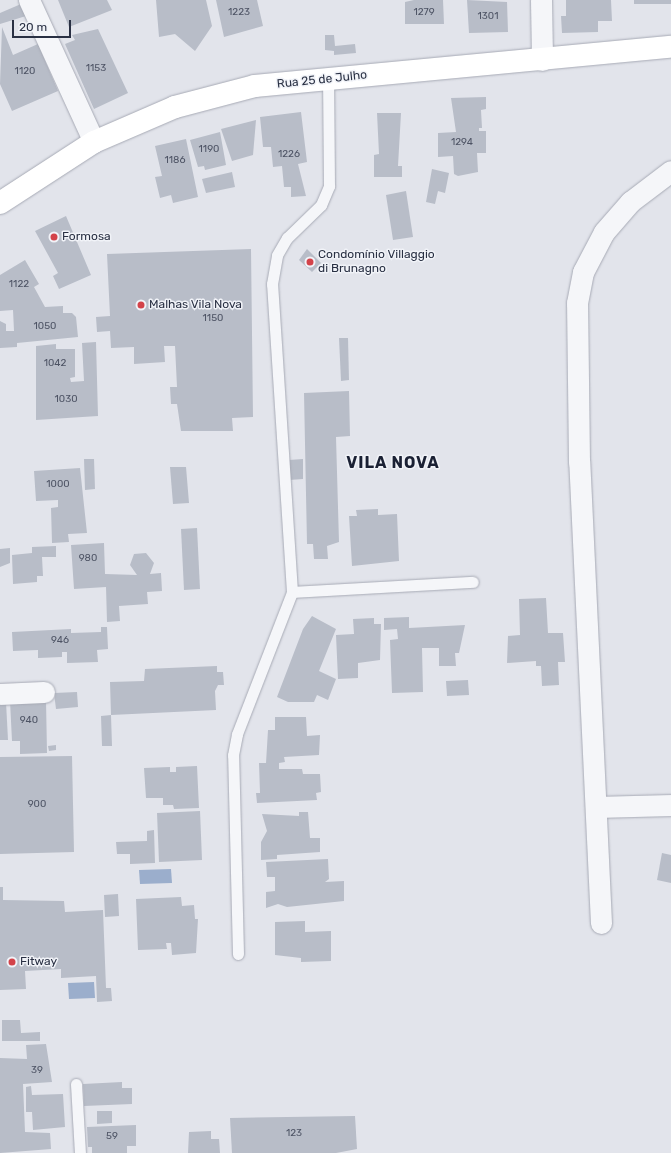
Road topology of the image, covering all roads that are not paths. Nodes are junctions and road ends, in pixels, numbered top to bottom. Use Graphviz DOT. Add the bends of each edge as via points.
graph roads {
  1 [pos="29,0"];
  2 [pos="541,0"];
  3 [pos="671,47"];
  4 [pos="542,60"];
  5 [pos="328,79"];
  6 [pos="94,142"];
  7 [pos="671,171"];
  8 [pos="0,203"];
  9 [pos="473,582"];
  10 [pos="292,592"];
  11 [pos="44,692"];
  12 [pos="0,694"];
  13 [pos="671,805"];
  14 [pos="596,807"];
  15 [pos="601,923"];
  16 [pos="238,954"];
  17 [pos="76,1084"];
  18 [pos="80,1153"];
  1 -- 6 [label="street"];
  2 -- 4 [label="street"];
  3 -- 4 [label="main road, Rua 25 de Julho"];
  4 -- 5 [label="main road, Rua 25 de Julho"];
  5 -- 6 [label="main road, Rua 25 de Julho" via="255,86 175,107"];
  5 -- 10 [label="lane" via="329,186 321,205 287,238 277,256 272,284"];
  6 -- 8 [label="main road, Rua 25 de Julho"];
  7 -- 14 [label="street" via="630,202 604,232 583,272 576,303 579,462"];
  9 -- 10 [label="lane"];
  10 -- 16 [label="lane" via="237,734 233,755"];
  11 -- 12 [label="street"];
  13 -- 14 [label="street"];
  14 -- 15 [label="street"];
  17 -- 18 [label="lane"];
}
